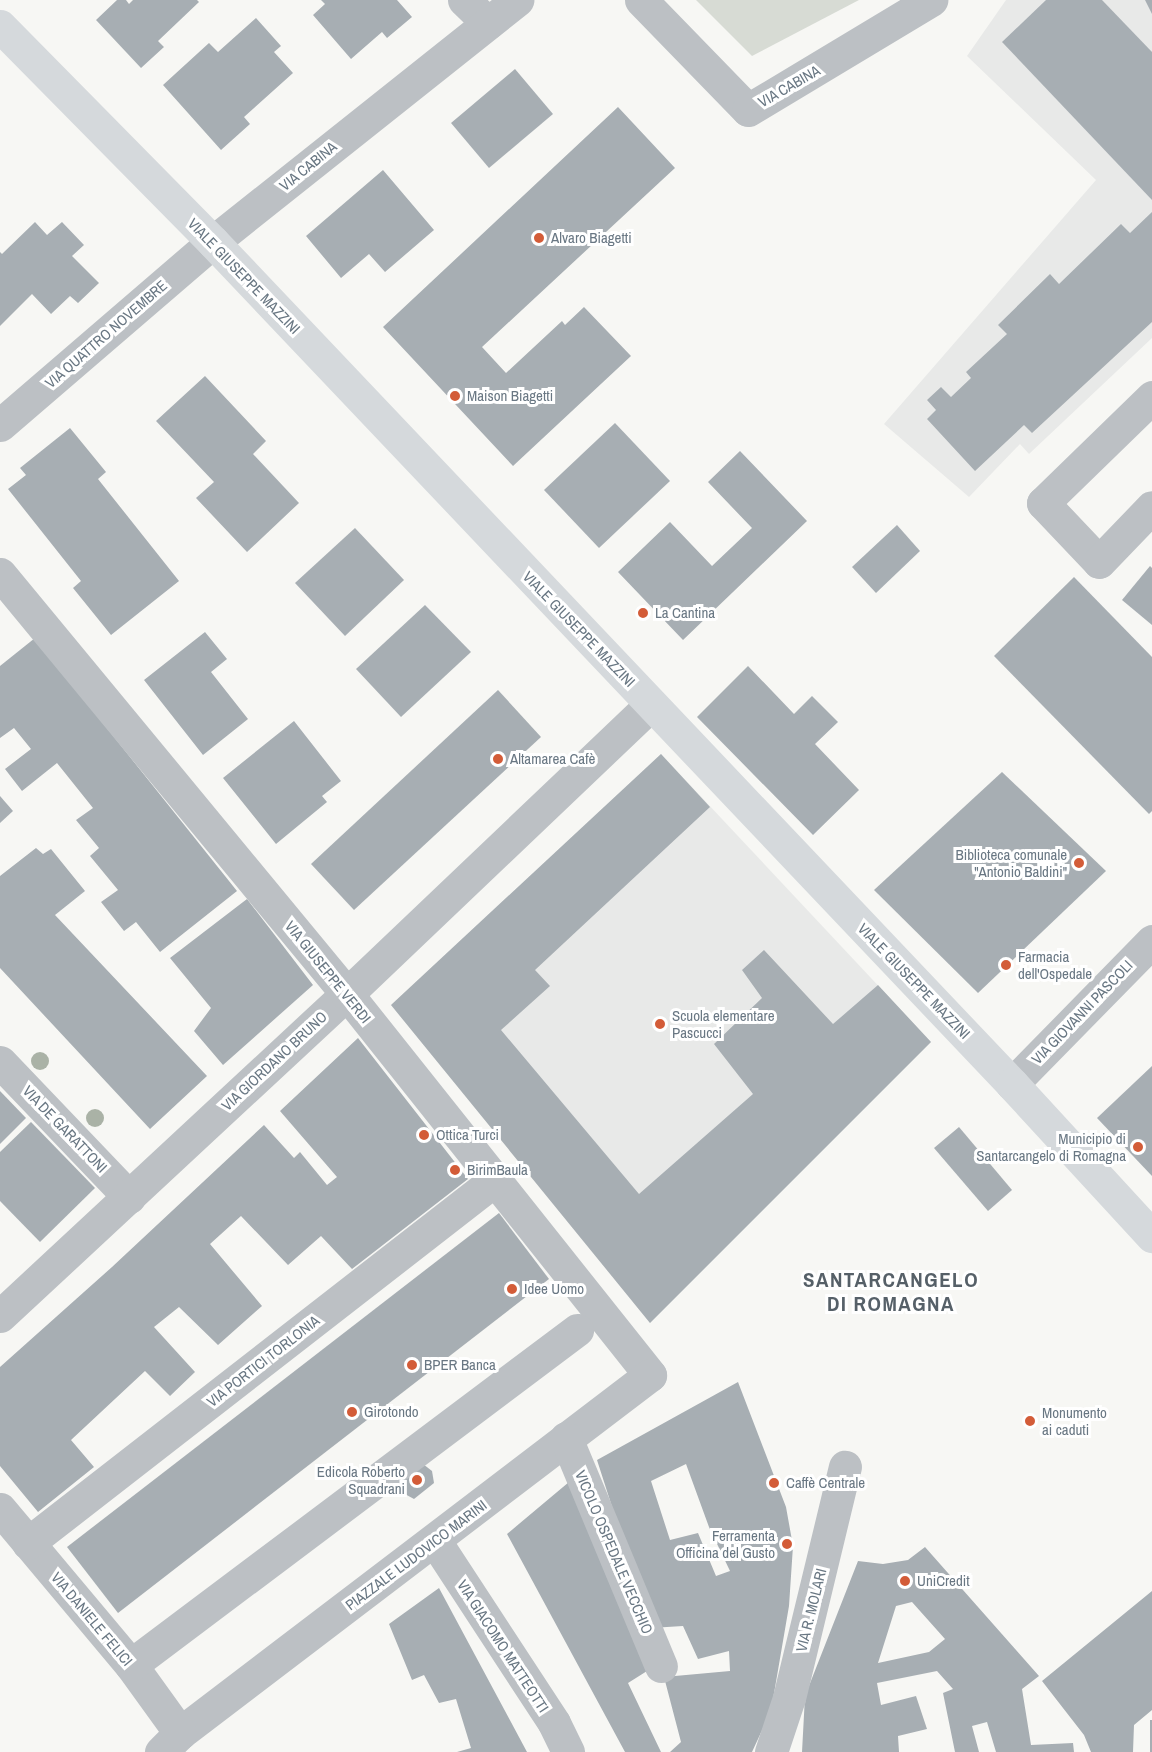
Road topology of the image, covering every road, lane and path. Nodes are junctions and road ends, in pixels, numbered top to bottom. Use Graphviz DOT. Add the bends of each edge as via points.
graph roads {
  1 [pos="464,0"];
  2 [pos="517,0"];
  3 [pos="641,0"];
  4 [pos="931,0"];
  5 [pos="488,23"];
  6 [pos="0,26"];
  7 [pos="213,242"];
  8 [pos="1152,397"];
  9 [pos="0,425"];
  10 [pos="1152,507"];
  11 [pos="0,574"];
  12 [pos="651,705"];
  13 [pos="1152,940"];
  14 [pos="347,994"];
  15 [pos="0,1062"];
  16 [pos="1012,1084"];
  17 [pos="496,1179"];
  18 [pos="129,1197"];
  19 [pos="1152,1236"];
  20 [pos="0,1316"];
  21 [pos="577,1330"];
  22 [pos="650,1375"];
  23 [pos="566,1438"];
  24 [pos="845,1467"];
  25 [pos="0,1509"];
  26 [pos="435,1541"];
  27 [pos="28,1543"];
  28 [pos="131,1665"];
  29 [pos="662,1666"];
  30 [pos="171,1743"];
  31 [pos="568,1752"];
  32 [pos="771,1752"];
  1 -- 5 [label="street"];
  2 -- 5 [label="street, VIA CABINA"];
  3 -- 4 [label="street, VIA CABINA" via="748,110"];
  5 -- 7 [label="street, VIA CABINA"];
  6 -- 7 [label="main road, VIALE GIUSEPPE MAZZINI"];
  7 -- 9 [label="street, VIA QUATTRO NOVEMBRE"];
  7 -- 12 [label="main road, VIALE GIUSEPPE MAZZINI"];
  8 -- 10 [label="street" via="1043,503 1099,562"];
  11 -- 14 [label="street, VIA GIUSEPPE VERDI"];
  12 -- 14 [label="street, VIA GIORDANO BRUNO"];
  12 -- 16 [label="main road, VIALE GIUSEPPE MAZZINI"];
  13 -- 16 [label="street, VIA GIOVANNI PASCOLI"];
  14 -- 17 [label="street, VIA GIUSEPPE VERDI"];
  14 -- 18 [label="street, VIA GIORDANO BRUNO"];
  15 -- 18 [label="street, VIA DE GARATTONI"];
  16 -- 19 [label="main road, VIALE GIUSEPPE MAZZINI"];
  17 -- 22 [label="street, VIA GIUSEPPE VERDI"];
  17 -- 27 [label="street, VIA PORTICI TORLONIA"];
  18 -- 20 [label="street, VIA GIORDANO BRUNO"];
  21 -- 28 [label="street"];
  22 -- 23 [label="street, PIAZZALE LUDOVICO MARINI"];
  23 -- 26 [label="street, PIAZZALE LUDOVICO MARINI"];
  23 -- 29 [label="street, VICOLO OSPEDALE VECCHIO"];
  24 -- 32 [label="street, VIA R. MOLARI" via="789,1698"];
  25 -- 27 [label="street, VIA DANIELE FELICI"];
  26 -- 30 [label="street, PIAZZALE LUDOVICO MARINI"];
  26 -- 31 [label="street, VIA GIACOMO MATTEOTTI" via="554,1723"];
  27 -- 28 [label="street, VIA DANIELE FELICI"];
  28 -- 30 [label="street, VIA DANIELE FELICI"];
}
